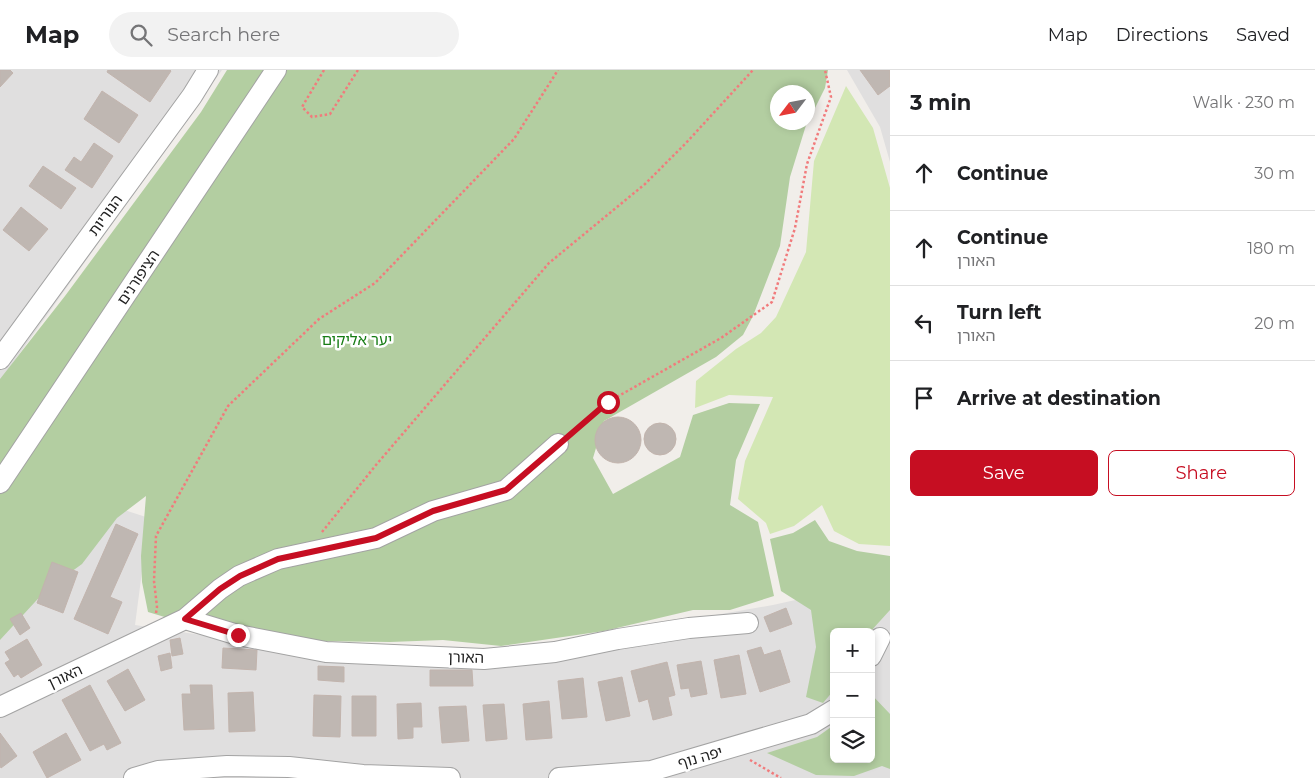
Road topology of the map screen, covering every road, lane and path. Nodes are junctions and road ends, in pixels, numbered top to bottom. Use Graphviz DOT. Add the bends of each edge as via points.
graph roads {
  1 [pos="208,70"];
  2 [pos="276,70"];
  3 [pos="324,70"];
  4 [pos="358,70"];
  5 [pos="558,70"];
  6 [pos="753,70"];
  7 [pos="825,70"];
  8 [pos="0,359"];
  9 [pos="558,444"];
  10 [pos="0,483"];
  11 [pos="319,535"];
  12 [pos="185,619"];
  13 [pos="748,623"];
  14 [pos="150,636"];
  15 [pos="0,707"];
  16 [pos="830,712"];
  17 [pos="730,748"];
  18 [pos="134,778"];
  19 [pos="450,778"];
  20 [pos="559,778"];
  21 [pos="781,778"];
  1 -- 8 [label="street, הנוריות"];
  2 -- 10 [label="street, הציפורנים"];
  3 -- 4 [label="path" via="302,106 312,117 330,114"];
  5 -- 14 [label="path" via="514,139 375,283 319,319 228,406 156,536 154,581 157,608"];
  6 -- 11 [label="path" via="645,184 549,263"];
  7 -- 9 [label="path" via="831,97 807,164 795,228 772,302 721,338 608,402"];
  9 -- 12 [label="street, האורן" via="506,490 433,511 376,538 278,559 240,576"];
  12 -- 13 [label="street, האורן" via="238,635 326,652 484,659 555,652 689,628"];
  12 -- 14 [label="street, האורן"];
  14 -- 15 [label="street, האורן"];
  16 -- 17 [label="street, יפה נוף" via="811,724"];
  17 -- 20 [label="street, יפה נוף" via="651,771"];
  17 -- 21 [label="path"];
  18 -- 19 [label="street" via="158,772 227,766"];
}
